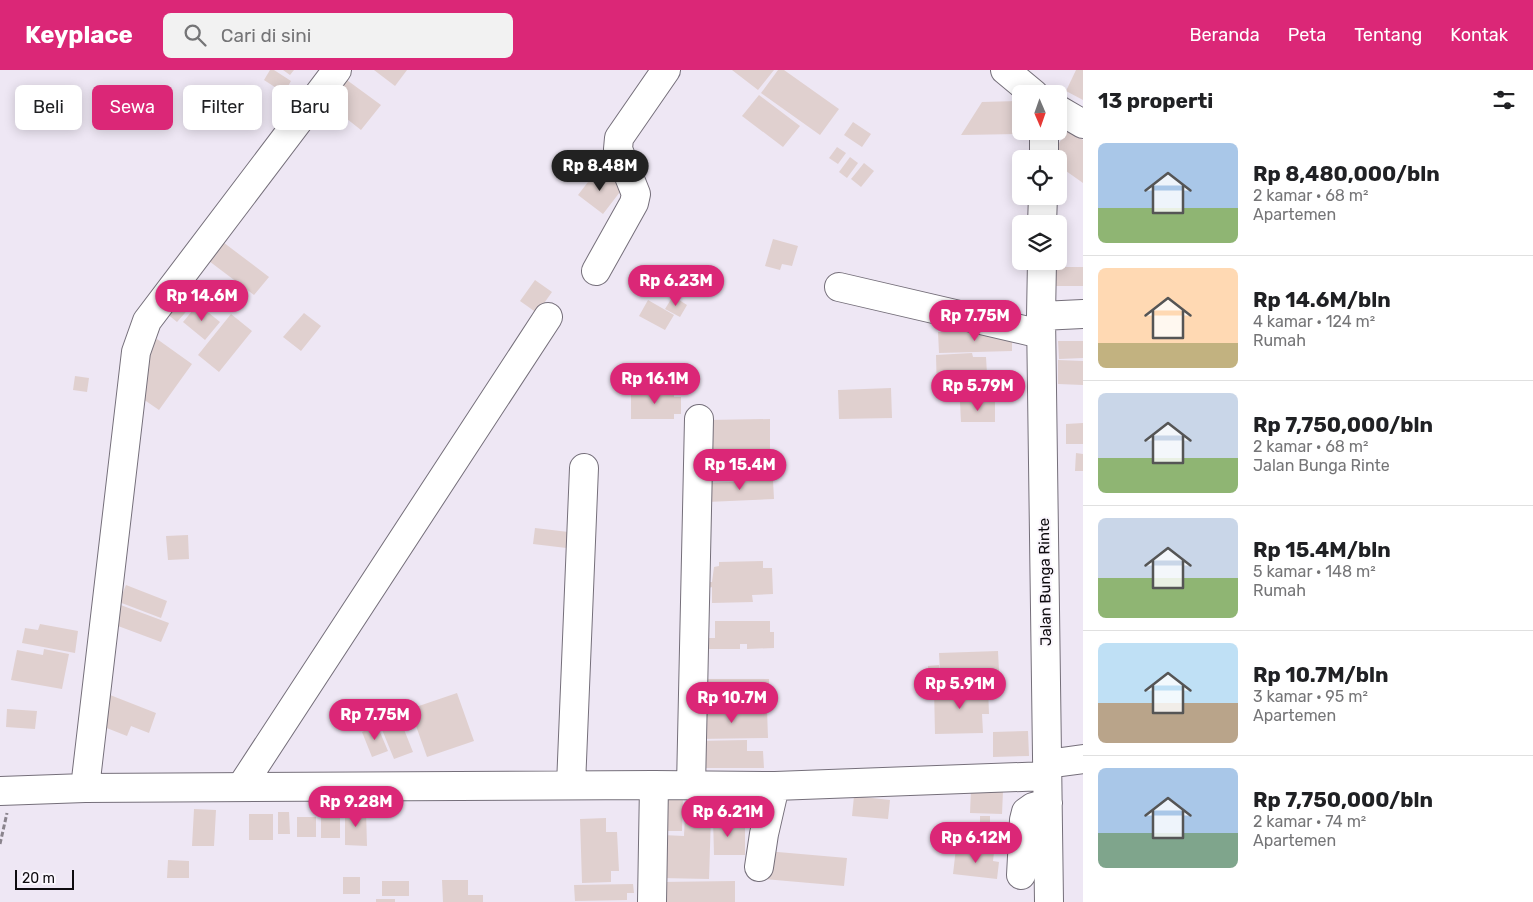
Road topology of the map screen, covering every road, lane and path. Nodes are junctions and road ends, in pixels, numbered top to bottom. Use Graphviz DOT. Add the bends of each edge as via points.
graph roads {
  1 [pos="337,70"];
  2 [pos="666,70"];
  3 [pos="1005,70"];
  4 [pos="1023,85"];
  5 [pos="1068,115"];
  6 [pos="1083,124"];
  7 [pos="1042,270"];
  8 [pos="596,271"];
  9 [pos="839,286"];
  10 [pos="1083,314"];
  11 [pos="548,316"];
  12 [pos="1041,325"];
  13 [pos="699,418"];
  14 [pos="584,468"];
  15 [pos="1083,758"];
  16 [pos="1047,770"];
  17 [pos="654,785"];
  18 [pos="571,786"];
  19 [pos="691,786"];
  20 [pos="775,786"];
  21 [pos="241,787"];
  22 [pos="85,788"];
  23 [pos="6,791"];
  24 [pos="1048,803"];
  25 [pos="0,844"];
  26 [pos="759,867"];
  27 [pos="1021,875"];
  28 [pos="652,902"];
  29 [pos="1049,902"];
  1 -- 22 [label="street" via="147,321 136,352"];
  2 -- 8 [label="street" via="619,138 618,149 636,194"];
  3 -- 4 [label="street"];
  5 -- 6 [label="street"];
  7 -- 12 [label="street, Jalan Bunga Rinte"];
  9 -- 12 [label="street"];
  10 -- 12 [label="street"];
  11 -- 21 [label="street"];
  12 -- 16 [label="street, Jalan Bunga Rinte"];
  13 -- 19 [label="street"];
  14 -- 18 [label="street"];
  15 -- 16 [label="street"];
  16 -- 20 [label="street"];
  16 -- 24 [label="street, Jalan Bunga Rinte"];
  17 -- 18 [label="street"];
  17 -- 19 [label="street"];
  17 -- 28 [label="street"];
  18 -- 21 [label="street"];
  19 -- 20 [label="street"];
  20 -- 26 [label="street"];
  21 -- 22 [label="street"];
  22 -- 23 [label="street"];
  23 -- 25 [label="path"];
  24 -- 27 [label="street" via="1026,812"];
  24 -- 29 [label="street, Jalan Bunga Rinte"];
}
